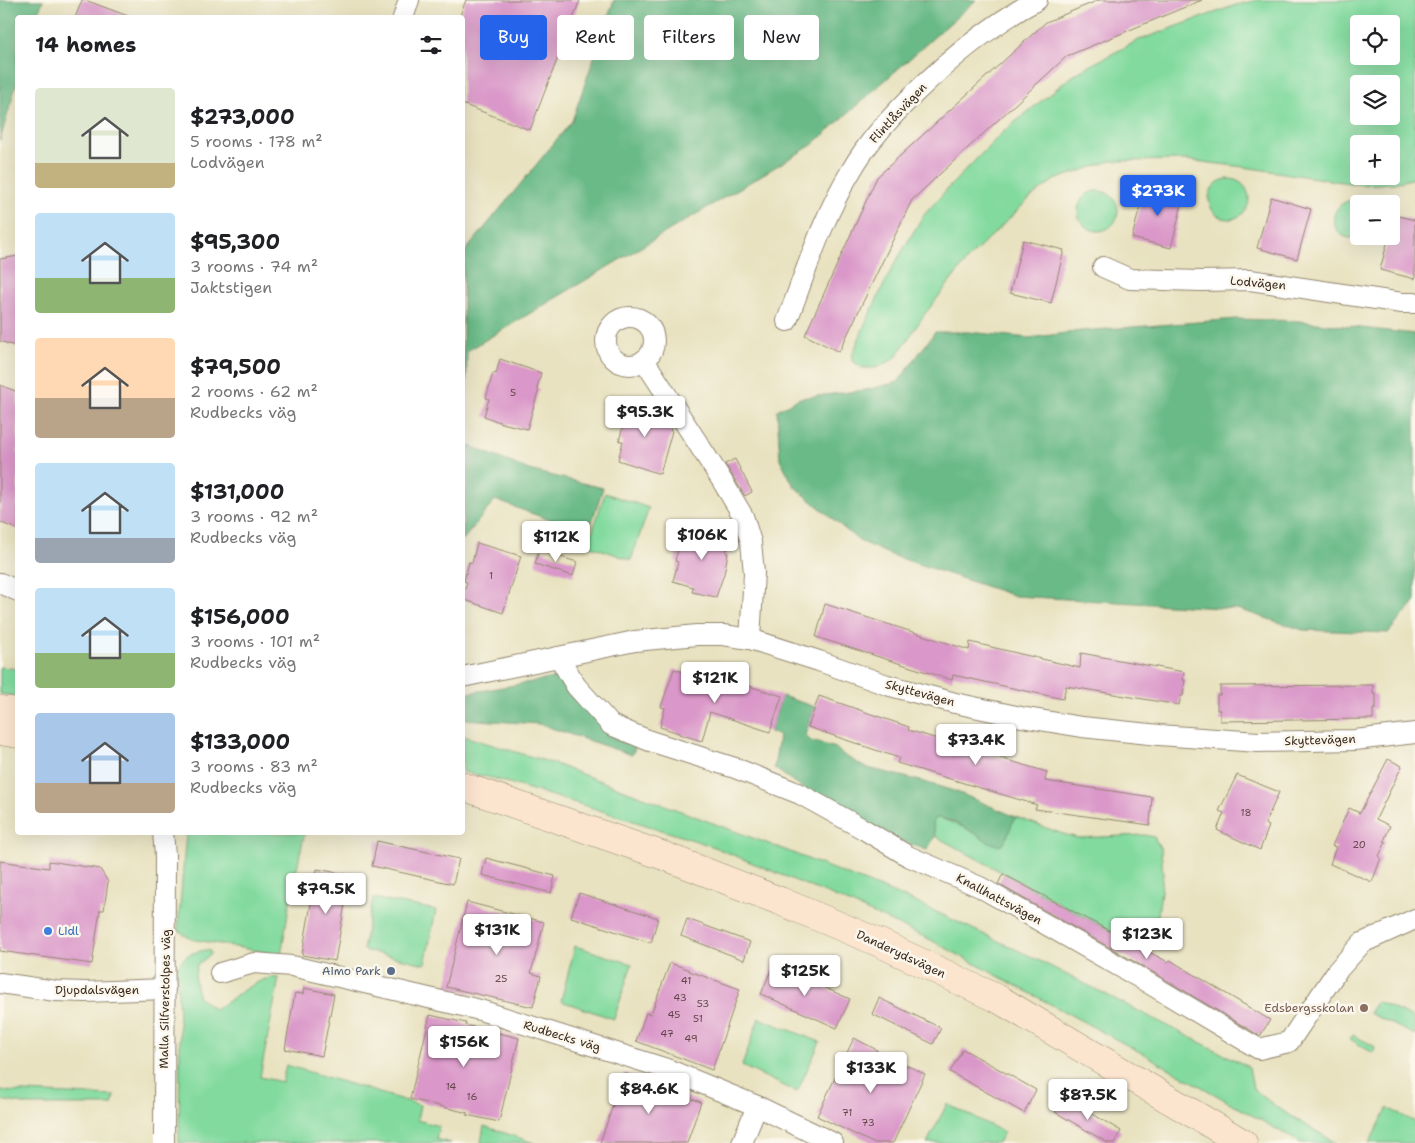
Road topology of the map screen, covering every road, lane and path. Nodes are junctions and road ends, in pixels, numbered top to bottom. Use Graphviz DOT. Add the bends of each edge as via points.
graph roads {
  1 [pos="409,0"];
  2 [pos="1036,0"];
  3 [pos="404,15"];
  4 [pos="1103,267"];
  5 [pos="1415,303"];
  6 [pos="787,321"];
  7 [pos="644,360"];
  8 [pos="0,583"];
  9 [pos="15,589"];
  10 [pos="750,639"];
  11 [pos="559,657"];
  12 [pos="465,676"];
  13 [pos="0,710"];
  14 [pos="15,712"];
  15 [pos="0,731"];
  16 [pos="1415,733"];
  17 [pos="15,734"];
  18 [pos="465,787"];
  19 [pos="465,801"];
  20 [pos="538,813"];
  21 [pos="163,835"];
  22 [pos="171,835"];
  23 [pos="166,856"];
  24 [pos="1415,919"];
  25 [pos="220,973"];
  26 [pos="0,983"];
  27 [pos="164,989"];
  28 [pos="757,1106"];
  29 [pos="164,1143"];
  30 [pos="742,1143"];
  31 [pos="833,1143"];
  32 [pos="1243,1143"];
  1 -- 3 [label="street"];
  2 -- 6 [label="street, Flintlåsvägen" via="953,58 890,118 869,143 850,171 823,228"];
  4 -- 5 [label="street, Lodvägen" via="1130,279 1250,280"];
  7 -- 10 [label="street" via="743,516 751,542 754,573"];
  8 -- 9 [label="street"];
  10 -- 11 [label="street, Skyttevägen" via="697,635 635,642"];
  10 -- 16 [label="street, Skyttevägen" via="887,686 1021,718 1082,727 1258,742 1355,740"];
  11 -- 12 [label="street, Skyttevägen"];
  11 -- 24 [label="street, Knallhattsvägen" via="576,686 611,725 800,794 908,856 980,887 1259,1049 1288,1042 1337,971 1362,943"];
  13 -- 14 [label="main road"];
  15 -- 17 [label="main road"];
  18 -- 20 [label="main road, Danderydsvägen"];
  19 -- 20 [label="main road, Danderydsvägen"];
  20 -- 32 [label="main road, Danderydsvägen" via="667,857 882,944 1000,1000"];
  21 -- 23 [label="street, Malla Silfverstolpes väg"];
  22 -- 23 [label="street, Malla Silfverstolpes väg"];
  23 -- 27 [label="street, Malla Silfverstolpes väg"];
  25 -- 28 [label="street, Rudbecks väg" via="254,963 292,966 480,1010 667,1069"];
  26 -- 27 [label="street, Djupdalsvägen" via="56,991"];
  27 -- 29 [label="street, Malla Silfverstolpes väg"];
  28 -- 30 [label="street"];
  28 -- 31 [label="street, Rudbecks väg"];
}
